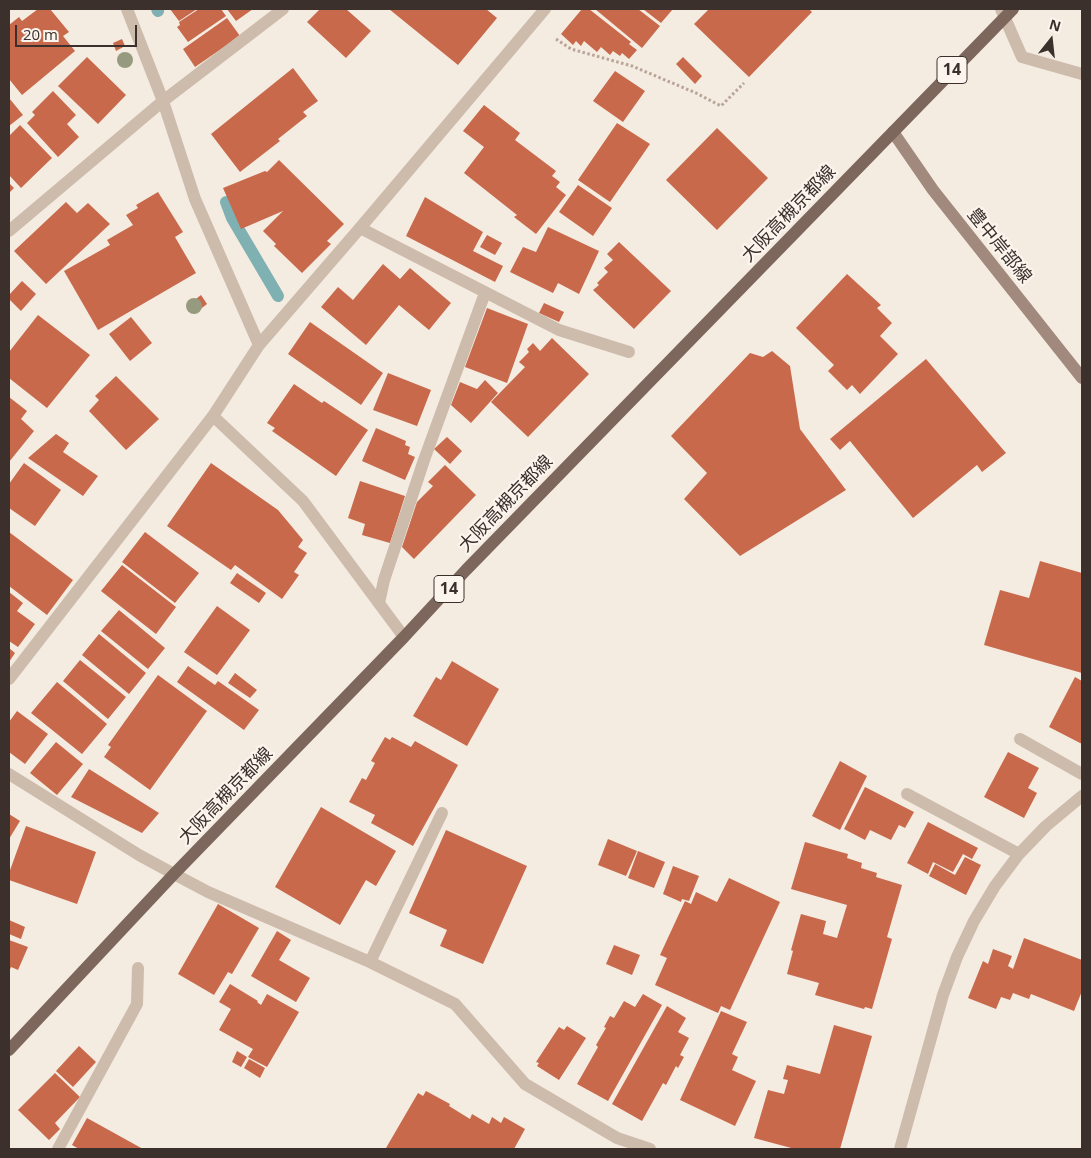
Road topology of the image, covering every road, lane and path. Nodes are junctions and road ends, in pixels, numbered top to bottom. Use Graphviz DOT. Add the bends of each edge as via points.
graph roads {
  1 [pos="127,9"];
  2 [pos="282,9"];
  3 [pos="545,9"];
  4 [pos="1006,12"];
  5 [pos="534,22"];
  6 [pos="1082,74"];
  7 [pos="744,83"];
  8 [pos="162,101"];
  9 [pos="893,132"];
  10 [pos="360,228"];
  11 [pos="9,230"];
  12 [pos="485,293"];
  13 [pos="259,346"];
  14 [pos="629,352"];
  15 [pos="1082,378"];
  16 [pos="213,416"];
  17 [pos="379,603"];
  18 [pos="404,637"];
  19 [pos="9,679"];
  20 [pos="1020,739"];
  21 [pos="9,774"];
  22 [pos="1082,774"];
  23 [pos="908,794"];
  24 [pos="1080,802"];
  25 [pos="442,813"];
  26 [pos="1019,854"];
  27 [pos="174,874"];
  28 [pos="370,962"];
  29 [pos="138,968"];
  30 [pos="9,1050"];
  31 [pos="58,1149"];
  32 [pos="650,1149"];
  33 [pos="900,1149"];
  1 -- 8 [label="street"];
  2 -- 8 [label="street"];
  3 -- 5 [label="street"];
  4 -- 6 [label="street" via="1022,57"];
  4 -- 9 [label="main road, 大阪高槻京都線 / 14"];
  5 -- 7 [label="path" via="571,49 632,66 721,106"];
  5 -- 10 [label="street"];
  8 -- 11 [label="street"];
  8 -- 13 [label="street" via="195,199"];
  9 -- 15 [label="street, 豊中岸部線" via="933,190"];
  9 -- 18 [label="main road, 大阪高槻京都線 / 14"];
  10 -- 12 [label="street"];
  10 -- 13 [label="street"];
  12 -- 14 [label="street" via="559,330"];
  12 -- 17 [label="street" via="424,460"];
  13 -- 16 [label="street"];
  16 -- 17 [label="street" via="303,501"];
  16 -- 19 [label="street"];
  17 -- 18 [label="street"];
  18 -- 27 [label="main road, 大阪高槻京都線 / 14"];
  20 -- 22 [label="street"];
  21 -- 27 [label="street"];
  23 -- 26 [label="street"];
  24 -- 26 [label="street" via="1046,826"];
  25 -- 28 [label="street"];
  26 -- 33 [label="street" via="990,893 956,957"];
  27 -- 28 [label="street"];
  27 -- 30 [label="main road, 大阪高槻京都線 / 14"];
  28 -- 32 [label="street" via="456,1004 525,1084 617,1138"];
  29 -- 31 [label="street" via="137,1004"];
}
